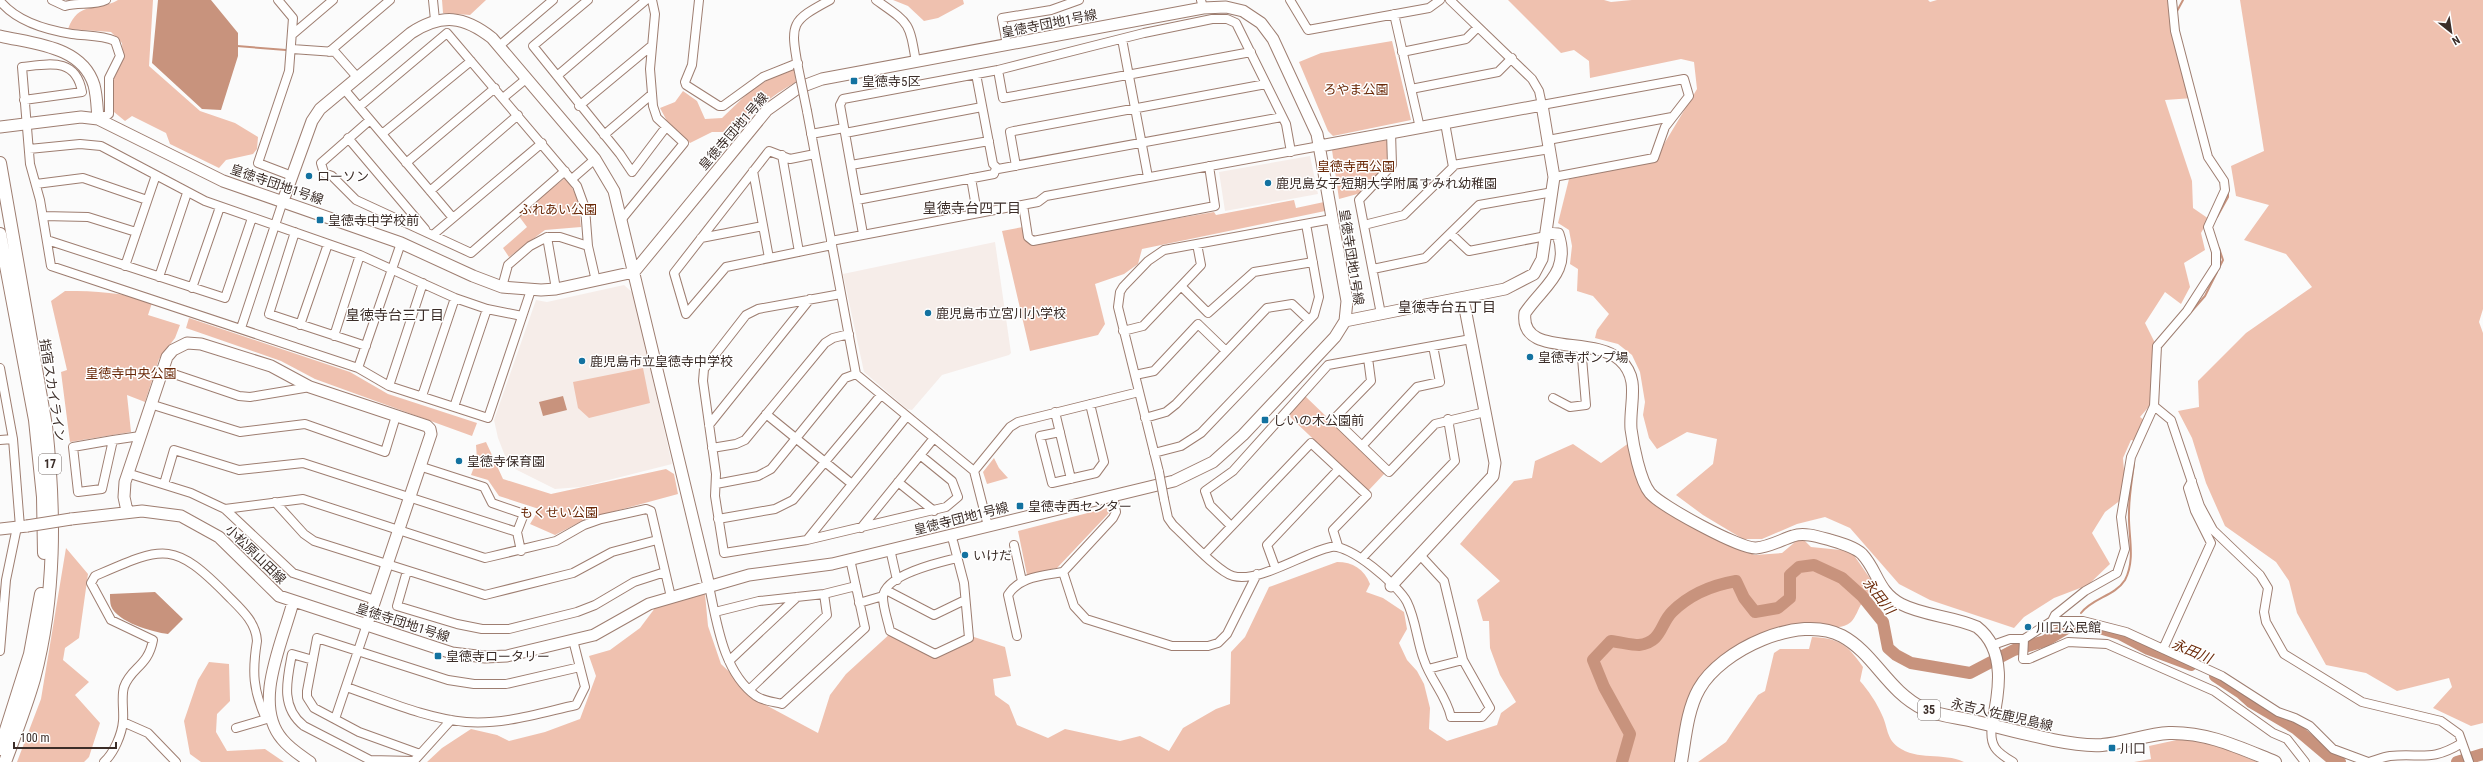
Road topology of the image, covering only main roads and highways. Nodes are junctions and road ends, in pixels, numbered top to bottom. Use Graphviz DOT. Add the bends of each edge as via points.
graph roads {
  1 [pos="0,163"];
  2 [pos="0,234"];
  3 [pos="0,749"];
  4 [pos="5,762"];
  5 [pos="1681,762"];
  6 [pos="2275,762"];
  1 -- 4 [label="main road, 指宿スカイライン / 17" via="46,426 51,470 53,545 44,627 34,678"];
  2 -- 3 [label="main road, 指宿スカイライン / 17" via="35,420 42,481 44,548 41,594 30,654"];
  5 -- 6 [label="main road, 永吉入佐鹿児島線 / 35" via="1694,700 1712,672 1741,648 1802,629 1829,631 1854,643 1899,692 1927,710 2079,744 2102,745 2167,733 2204,735"];
}
